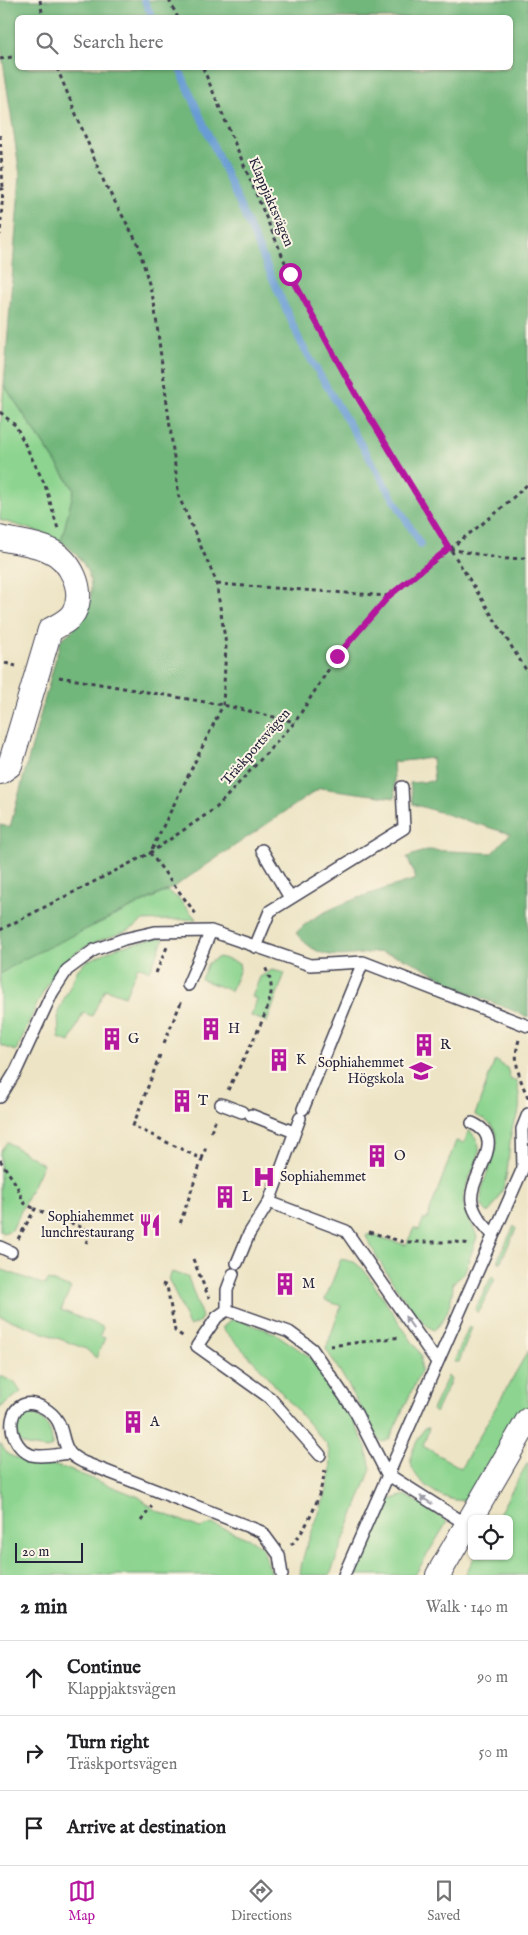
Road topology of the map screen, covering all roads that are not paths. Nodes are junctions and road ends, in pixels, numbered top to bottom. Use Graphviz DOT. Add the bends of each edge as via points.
graph roads {
  1 [pos="0,538"];
  2 [pos="0,772"];
  3 [pos="402,787"];
  4 [pos="262,850"];
  5 [pos="290,898"];
  6 [pos="211,932"];
  7 [pos="255,947"];
  8 [pos="363,962"];
  9 [pos="188,985"];
  10 [pos="526,1025"];
  11 [pos="0,1097"];
  12 [pos="221,1104"];
  13 [pos="528,1114"];
  14 [pos="472,1123"];
  15 [pos="294,1132"];
  16 [pos="269,1202"];
  17 [pos="493,1235"];
  18 [pos="0,1247"];
  19 [pos="11,1252"];
  20 [pos="237,1263"];
  21 [pos="233,1274"];
  22 [pos="222,1313"];
  23 [pos="437,1362"];
  24 [pos="528,1420"];
  25 [pos="70,1453"];
  26 [pos="320,1455"];
  27 [pos="387,1474"];
  28 [pos="466,1524"];
  29 [pos="282,1575"];
  30 [pos="344,1575"];
  31 [pos="438,1575"];
  1 -- 2 [label="street" via="49,550 66,563 75,578 78,594 74,611 50,630 10,765"];
  3 -- 5 [label="lane" via="404,828"];
  4 -- 5 [label="lane"];
  5 -- 7 [label="lane" via="270,911"];
  6 -- 7 [label="lane"];
  6 -- 9 [label="lane"];
  6 -- 11 [label="lane" via="155,932 124,939 94,950 67,970 52,993 16,1071"];
  7 -- 8 [label="lane" via="310,965"];
  8 -- 10 [label="lane"];
  8 -- 15 [label="lane"];
  12 -- 15 [label="lane"];
  13 -- 17 [label="lane" via="522,1129 523,1168"];
  14 -- 17 [label="lane" via="480,1126 488,1144 472,1202 481,1221"];
  15 -- 16 [label="lane"];
  16 -- 20 [label="lane" via="249,1234"];
  23 -- 16 [label="lane, one-way" via="346,1231"];
  17 -- 23 [label="lane"];
  18 -- 19 [label="lane"];
  21 -- 22 [label="lane"];
  22 -- 26 [label="lane" via="197,1346 270,1398"];
  22 -- 27 [label="lane" via="289,1332 312,1349 356,1413"];
  23 -- 27 [label="lane"];
  24 -- 28 [label="street"];
  25 -- 25 [label="lane" via="55,1415 42,1407 17,1406 6,1415 3,1427 9,1442 18,1449 33,1455"];
  25 -- 29 [label="lane" via="83,1462 262,1532 279,1555"];
  28 -- 27 [label="lane, one-way"];
  27 -- 30 [label="lane"];
  28 -- 31 [label="street"];
}
